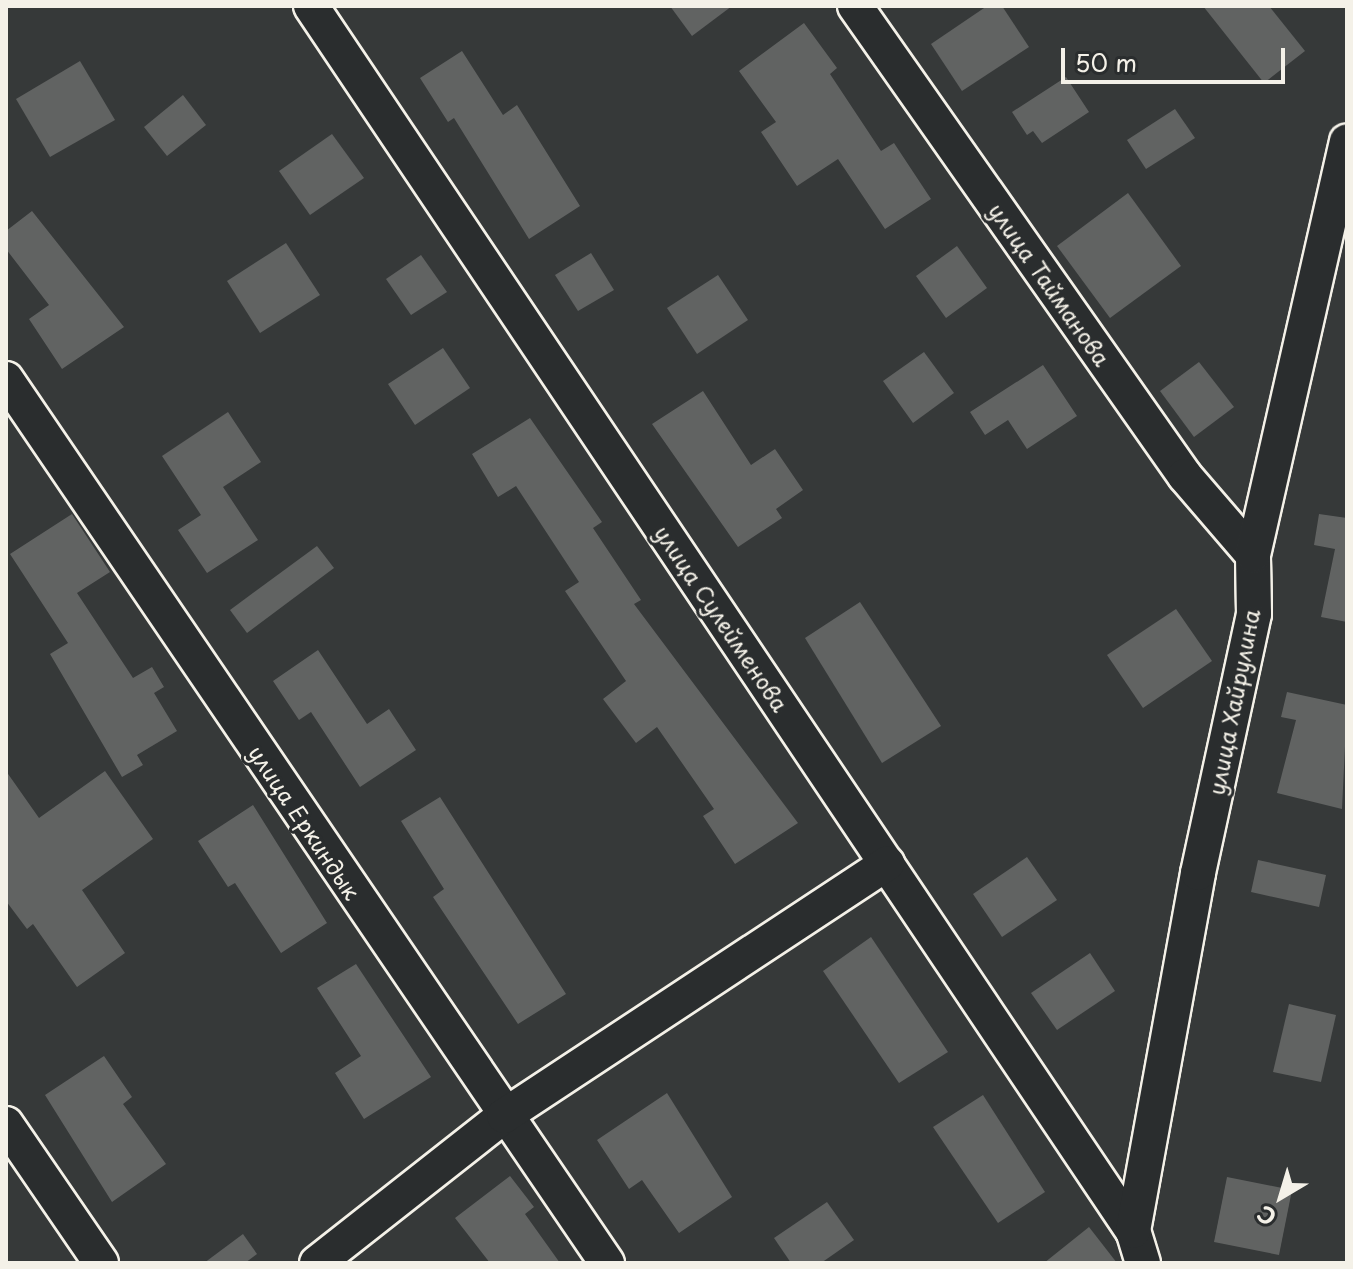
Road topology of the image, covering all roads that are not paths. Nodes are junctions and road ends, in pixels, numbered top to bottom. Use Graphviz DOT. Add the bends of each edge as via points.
graph roads {
  1 [pos="311,6"];
  2 [pos="855,6"];
  3 [pos="1347,142"];
  4 [pos="6,379"];
  5 [pos="1253,555"];
  6 [pos="887,863"];
  7 [pos="504,1116"];
  8 [pos="6,1124"];
  9 [pos="1138,1247"];
  10 [pos="101,1263"];
  11 [pos="317,1263"];
  12 [pos="607,1263"];
  1 -- 6 [label="street, улица Сулейменова"];
  2 -- 5 [label="street, улица Тайманова" via="1185,476"];
  3 -- 5 [label="street, улица Хайрулина"];
  4 -- 7 [label="street, улица Еркиндык"];
  5 -- 9 [label="street, улица Хайрулина" via="1254,614 1198,873"];
  6 -- 7 [label="street"];
  6 -- 9 [label="street, улица Сулейменова"];
  7 -- 11 [label="street"];
  7 -- 12 [label="street, улица Еркиндык"];
  8 -- 10 [label="street"];
}
